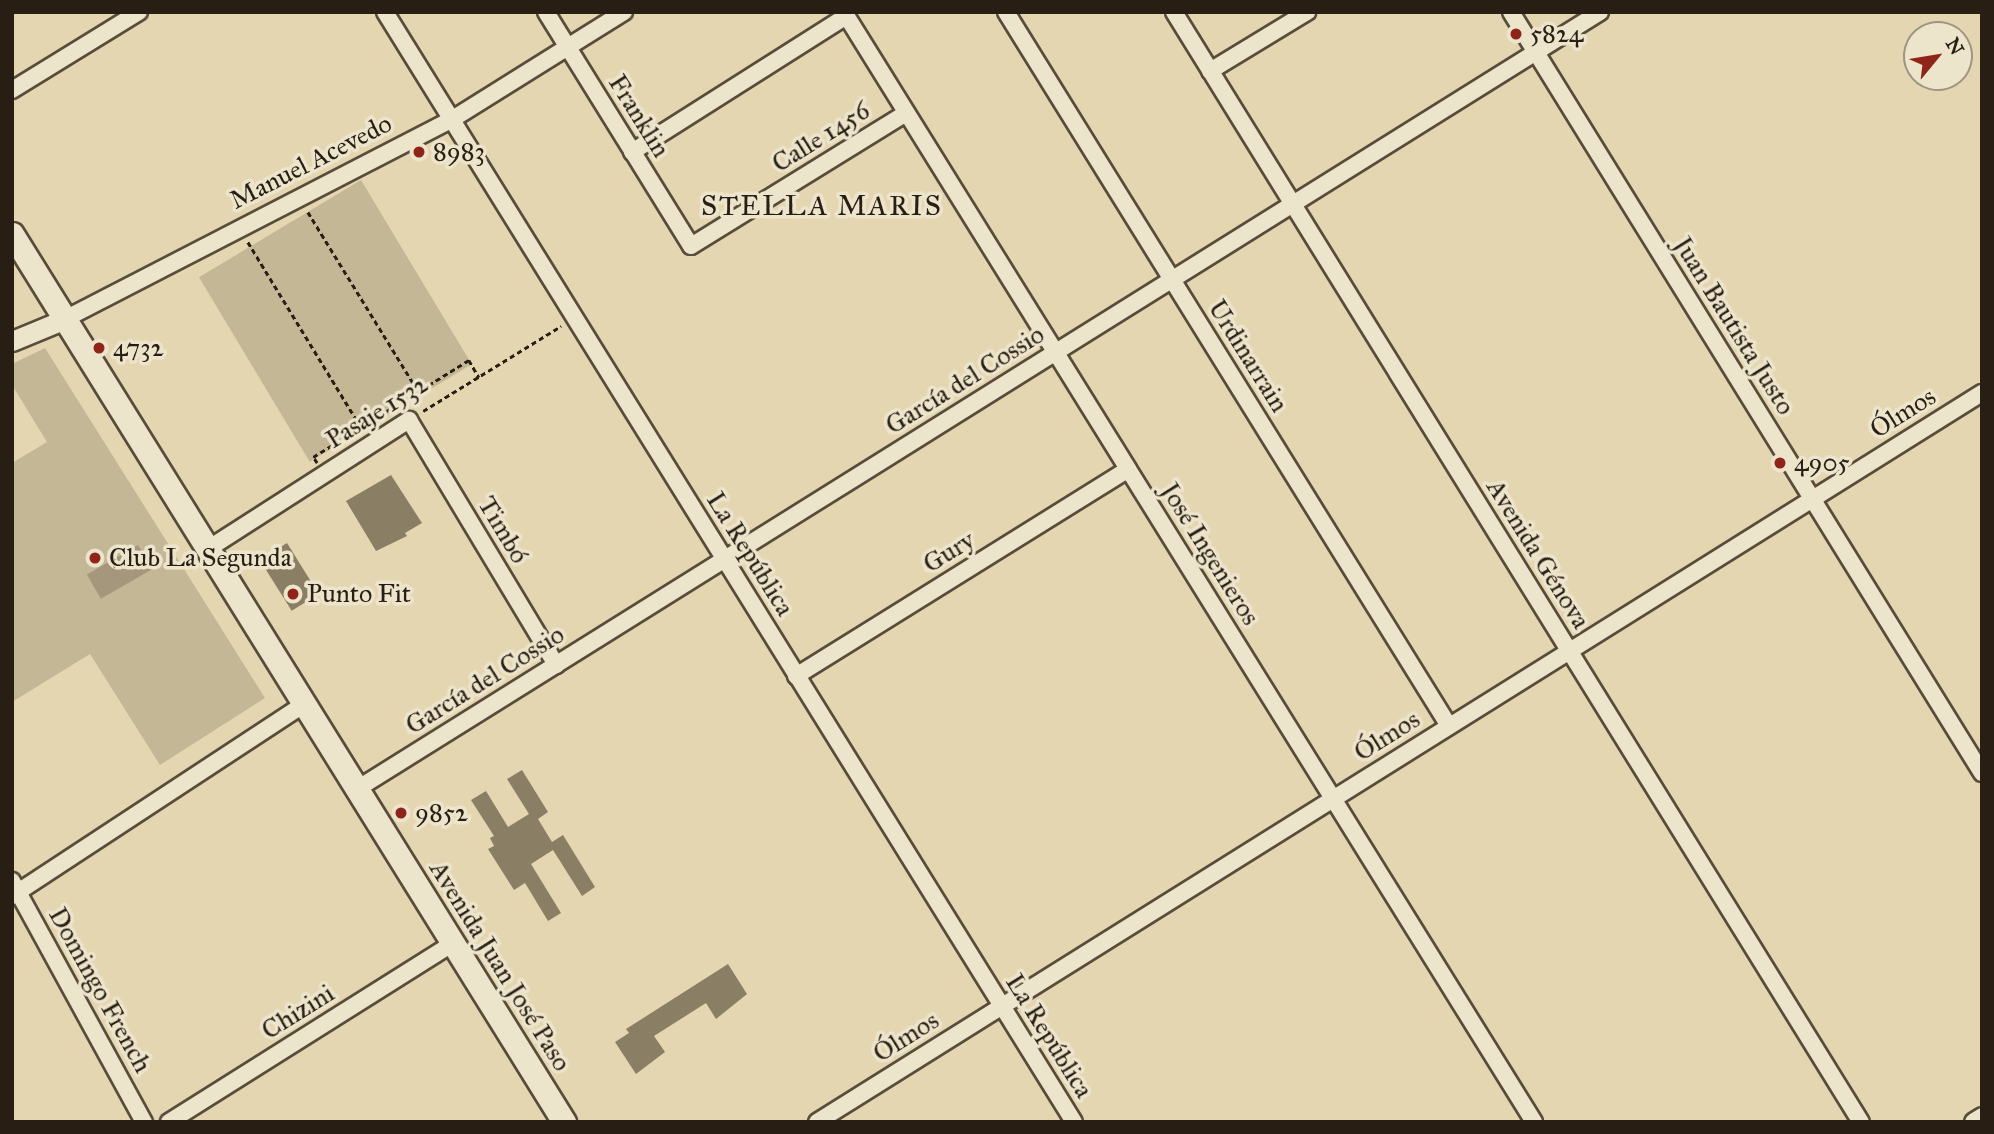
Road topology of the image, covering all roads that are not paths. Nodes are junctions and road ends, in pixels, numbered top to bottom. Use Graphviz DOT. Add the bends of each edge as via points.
graph roads {
  1 [pos="139,12"];
  2 [pos="385,12"];
  3 [pos="546,12"];
  4 [pos="624,12"];
  5 [pos="1006,12"];
  6 [pos="1174,12"];
  7 [pos="1307,12"];
  8 [pos="1511,12"];
  9 [pos="1600,12"];
  10 [pos="845,14"];
  11 [pos="567,47"];
  12 [pos="1536,52"];
  13 [pos="1210,71"];
  14 [pos="12,90"];
  15 [pos="906,113"];
  16 [pos="451,120"];
  17 [pos="632,152"];
  18 [pos="1293,204"];
  19 [pos="12,234"];
  20 [pos="691,246"];
  21 [pos="1172,279"];
  22 [pos="65,318"];
  23 [pos="12,341"];
  24 [pos="1055,352"];
  25 [pos="1982,393"];
  26 [pos="409,420"];
  27 [pos="1128,469"];
  28 [pos="1812,499"];
  29 [pos="208,549"];
  30 [pos="724,559"];
  31 [pos="1569,651"];
  32 [pos="555,665"];
  33 [pos="796,676"];
  34 [pos="304,704"];
  35 [pos="1449,726"];
  36 [pos="1982,773"];
  37 [pos="357,789"];
  38 [pos="1333,799"];
  39 [pos="14,890"];
  40 [pos="453,943"];
  41 [pos="1001,1007"];
  42 [pos="1982,1117"];
  43 [pos="144,1122"];
  44 [pos="169,1122"];
  45 [pos="564,1122"];
  46 [pos="817,1122"];
  47 [pos="1074,1122"];
  48 [pos="1534,1122"];
  49 [pos="1861,1122"];
  50 [pos="1974,1122"];
  1 -- 14 [label="street"];
  2 -- 16 [label="street, La República"];
  3 -- 11 [label="street, Franklin"];
  4 -- 11 [label="street, Manuel Acevedo"];
  5 -- 21 [label="street, Urdinarrain"];
  6 -- 13 [label="street, Avenida Génova"];
  7 -- 13 [label="street"];
  8 -- 12 [label="street, Juan Bautista Justo"];
  9 -- 12 [label="street, García del Cossio"];
  10 -- 15 [label="street, José Ingenieros"];
  10 -- 17 [label="street"];
  11 -- 16 [label="street, Manuel Acevedo"];
  11 -- 17 [label="street, Franklin"];
  12 -- 18 [label="street, García del Cossio"];
  12 -- 28 [label="street, Juan Bautista Justo"];
  13 -- 18 [label="street, Avenida Génova"];
  15 -- 20 [label="street, Calle 1456"];
  15 -- 24 [label="street, José Ingenieros"];
  16 -- 22 [label="street, Manuel Acevedo"];
  16 -- 30 [label="street, La República"];
  17 -- 20 [label="street, Franklin"];
  18 -- 21 [label="street, García del Cossio"];
  18 -- 31 [label="street, Avenida Génova"];
  19 -- 22 [label="main road, Avenida Juan José Paso"];
  21 -- 24 [label="street, García del Cossio"];
  21 -- 35 [label="street, Urdinarrain"];
  22 -- 23 [label="street, Manuel Acevedo"];
  22 -- 29 [label="main road, Avenida Juan José Paso"];
  24 -- 27 [label="street, José Ingenieros"];
  24 -- 30 [label="street, García del Cossio"];
  25 -- 28 [label="street, Ólmos"];
  26 -- 29 [label="street, Pasaje 1532"];
  26 -- 32 [label="street, Timbó"];
  27 -- 33 [label="street, Gury"];
  27 -- 38 [label="street, José Ingenieros"];
  28 -- 31 [label="street, Ólmos"];
  28 -- 36 [label="street, Juan Bautista Justo"];
  29 -- 34 [label="main road, Avenida Juan José Paso"];
  30 -- 32 [label="street, García del Cossio"];
  30 -- 33 [label="street, La República"];
  31 -- 35 [label="street, Ólmos"];
  31 -- 49 [label="street, Avenida Génova"];
  32 -- 37 [label="street, García del Cossio"];
  33 -- 41 [label="street, La República"];
  34 -- 37 [label="main road, Avenida Juan José Paso"];
  34 -- 39 [label="street"];
  35 -- 38 [label="street, Ólmos"];
  37 -- 40 [label="main road, Avenida Juan José Paso"];
  38 -- 41 [label="street, Ólmos"];
  38 -- 48 [label="street, José Ingenieros"];
  39 -- 43 [label="street, Domingo French"];
  40 -- 44 [label="street, Chizini"];
  40 -- 45 [label="main road, Avenida Juan José Paso"];
  41 -- 46 [label="street, Ólmos"];
  41 -- 47 [label="street, La República"];
  42 -- 50 [label="street"];
}
